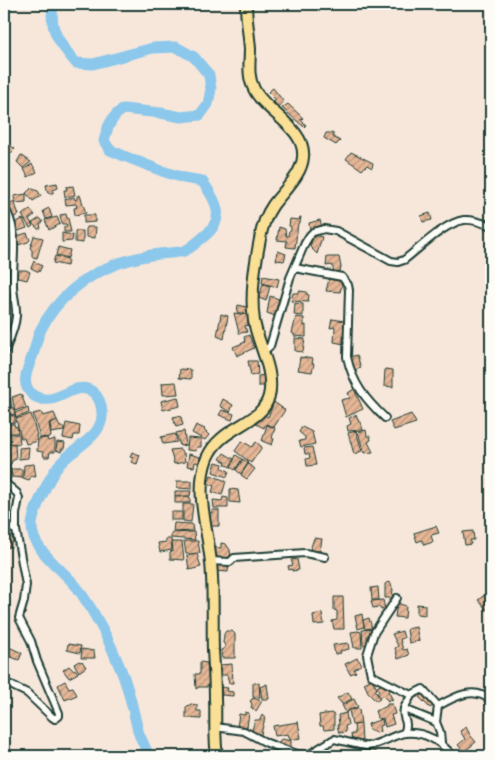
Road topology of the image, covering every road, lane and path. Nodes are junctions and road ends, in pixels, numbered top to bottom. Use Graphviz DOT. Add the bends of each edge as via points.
graph roads {
  1 [pos="246,4"];
  2 [pos="4,207"];
  3 [pos="491,226"];
  4 [pos="295,268"];
  5 [pos="4,352"];
  6 [pos="263,352"];
  7 [pos="385,418"];
  8 [pos="4,437"];
  9 [pos="4,447"];
  10 [pos="4,482"];
  11 [pos="4,526"];
  12 [pos="16,530"];
  13 [pos="325,557"];
  14 [pos="210,561"];
  15 [pos="397,598"];
  16 [pos="4,682"];
  17 [pos="411,695"];
  18 [pos="491,700"];
  19 [pos="438,706"];
  20 [pos="404,709"];
  21 [pos="436,722"];
  22 [pos="215,727"];
  23 [pos="404,733"];
  24 [pos="441,742"];
  25 [pos="217,756"];
  26 [pos="453,756"];
  1 -- 6 [label="highway" via="253,88 296,136 304,159 290,186 266,218 260,236 253,312"];
  2 -- 5 [label="street" via="10,215 16,249 13,281 16,317"];
  3 -- 4 [label="street" via="463,220 398,262 344,235 324,229 310,235"];
  4 -- 6 [label="street" via="270,346"];
  4 -- 7 [label="street" via="337,275 346,280 349,290 349,364 359,390"];
  6 -- 14 [label="highway" via="271,382 265,406 258,415 226,433 207,458 202,478 202,501"];
  8 -- 9 [label="street"];
  10 -- 12 [label="street" via="19,498"];
  11 -- 12 [label="street"];
  12 -- 16 [label="street" via="26,585 19,618 59,716 55,719 30,696"];
  13 -- 14 [label="street" via="305,553 234,558 230,562"];
  14 -- 22 [label="highway"];
  15 -- 17 [label="street" via="374,633 367,655 371,675"];
  17 -- 19 [label="street" via="423,688"];
  17 -- 20 [label="street"];
  18 -- 19 [label="street" via="477,693 460,695"];
  19 -- 21 [label="street"];
  20 -- 21 [label="street"];
  20 -- 23 [label="street" via="407,724"];
  21 -- 24 [label="street"];
  22 -- 23 [label="street" via="244,732 274,746 308,755 334,739 365,747"];
  22 -- 25 [label="highway"];
  23 -- 24 [label="street"];
  24 -- 26 [label="street"];
}
